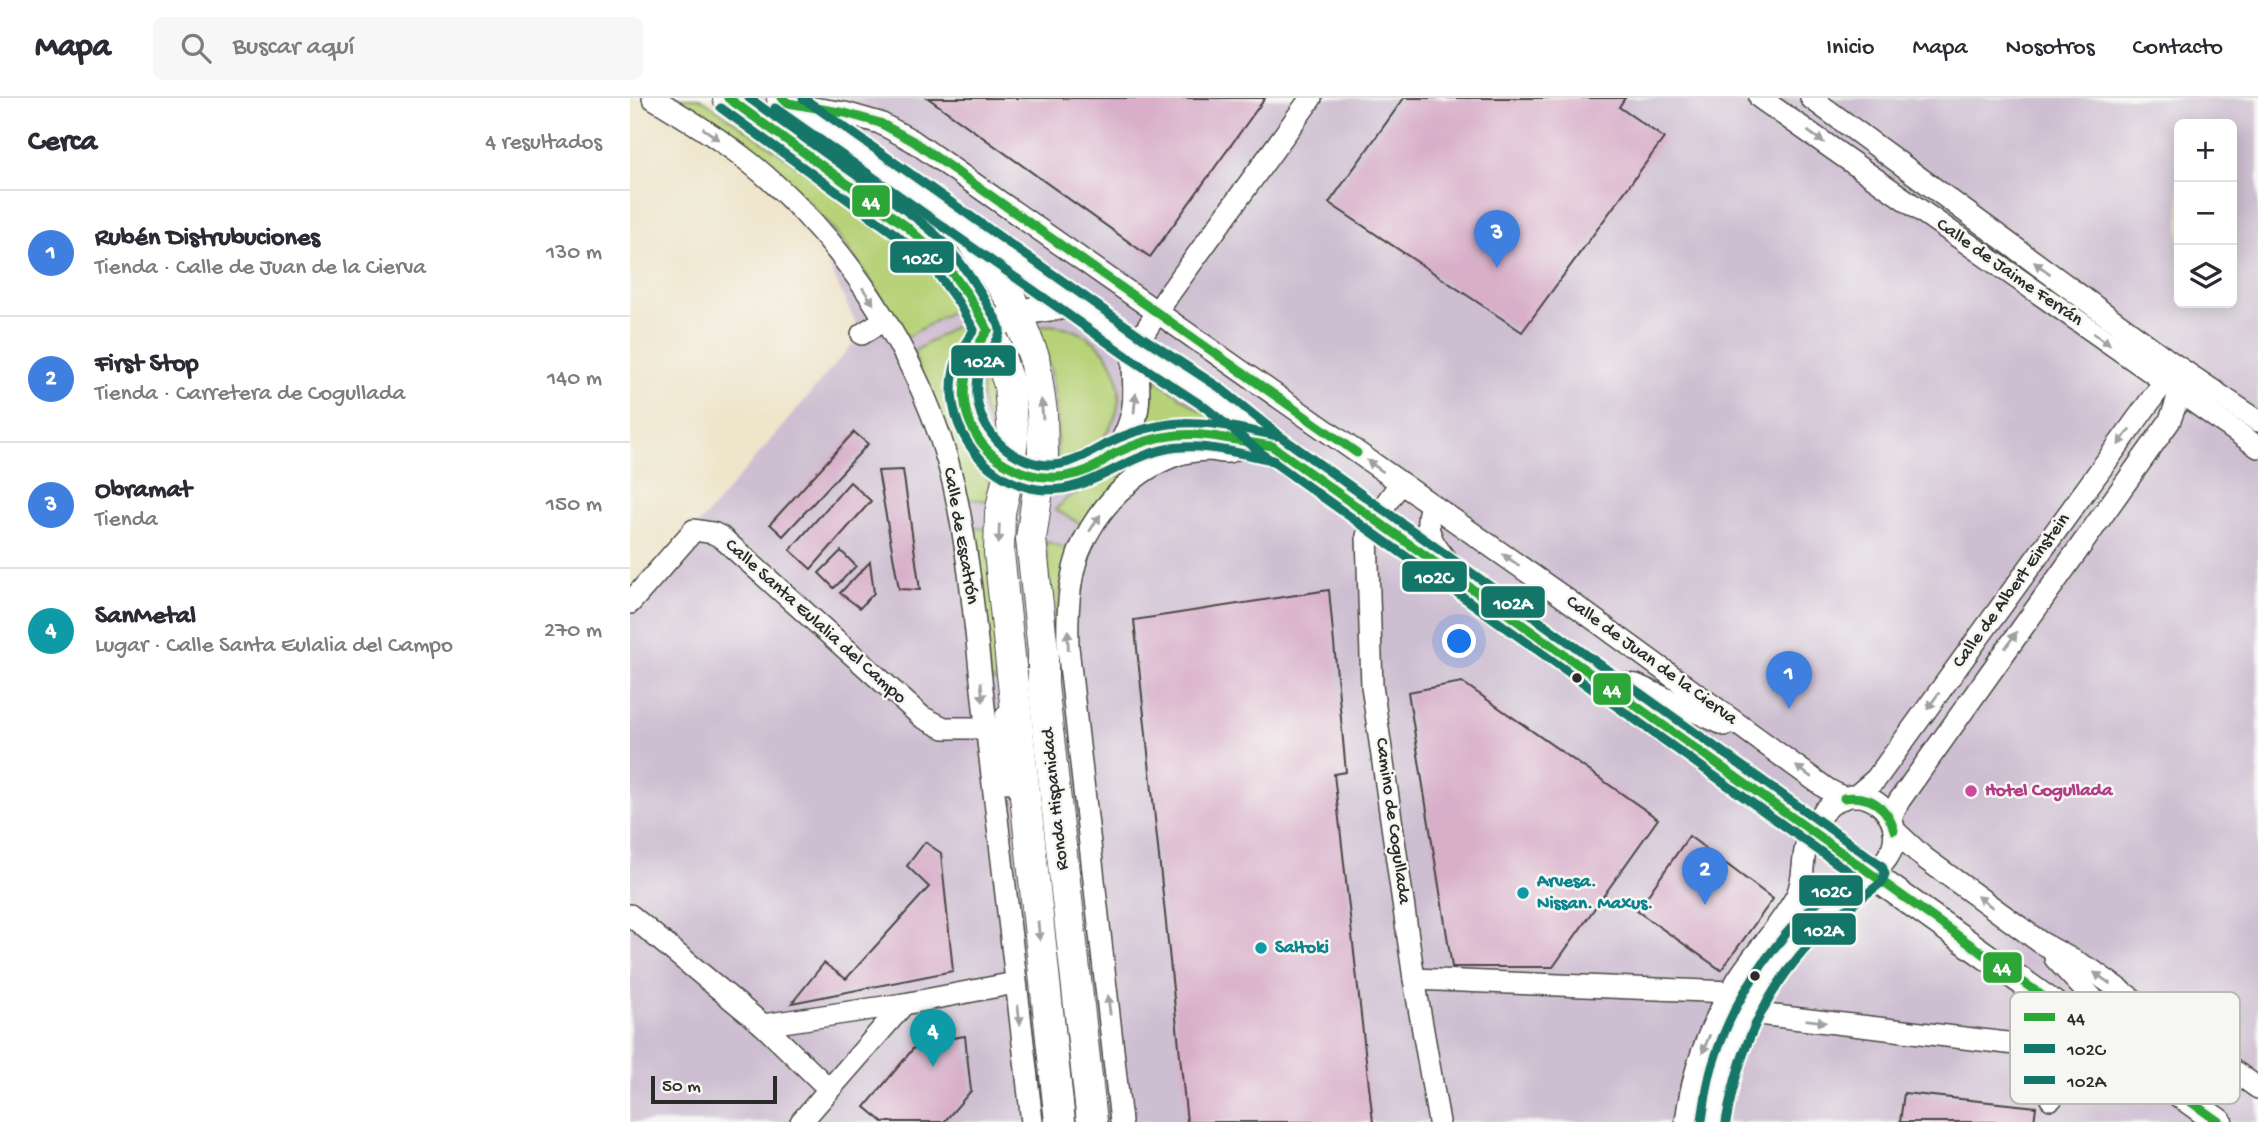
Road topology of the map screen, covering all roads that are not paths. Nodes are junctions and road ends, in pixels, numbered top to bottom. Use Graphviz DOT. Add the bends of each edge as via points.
graph roads {
  1 [pos="653,98"];
  2 [pos="727,98"];
  3 [pos="1311,98"];
  4 [pos="1760,98"];
  5 [pos="1811,98"];
  6 [pos="785,100"];
  7 [pos="932,203"];
  8 [pos="1164,303"];
  9 [pos="1078,305"];
  10 [pos="1018,314"];
  11 [pos="884,320"];
  12 [pos="988,330"];
  13 [pos="862,334"];
  14 [pos="1135,348"];
  15 [pos="2168,361"];
  16 [pos="2173,385"];
  17 [pos="2216,392"];
  18 [pos="2211,414"];
  19 [pos="2258,421"];
  20 [pos="2169,422"];
  21 [pos="1260,445"];
  22 [pos="2258,447"];
  23 [pos="1114,454"];
  24 [pos="1010,467"];
  25 [pos="1040,477"];
  26 [pos="1400,484"];
  27 [pos="1431,506"];
  28 [pos="1374,520"];
  29 [pos="1469,587"];
  30 [pos="630,603"];
  31 [pos="1043,651"];
  32 [pos="1009,658"];
  33 [pos="1599,681"];
  34 [pos="986,728"];
  35 [pos="1765,743"];
  36 [pos="1081,769"];
  37 [pos="1850,797"];
  38 [pos="1892,824"];
  39 [pos="1811,832"];
  40 [pos="1873,874"];
  41 [pos="630,915"];
  42 [pos="1013,942"];
  43 [pos="2040,942"];
  44 [pos="1415,979"];
  45 [pos="1015,983"];
  46 [pos="1731,992"];
  47 [pos="2037,992"];
  48 [pos="2087,992"];
  49 [pos="2122,992"];
  50 [pos="904,1004"];
  51 [pos="1749,1013"];
  52 [pos="763,1025"];
  53 [pos="2010,1043"];
  54 [pos="1114,1045"];
  55 [pos="2240,1075"];
  56 [pos="1029,1087"];
  57 [pos="2258,1088"];
  58 [pos="829,1089"];
  59 [pos="2195,1104"];
  60 [pos="801,1122"];
  61 [pos="1032,1122"];
  62 [pos="1039,1122"];
  63 [pos="1060,1122"];
  64 [pos="1092,1122"];
  65 [pos="1110,1122"];
  66 [pos="1121,1122"];
  67 [pos="1439,1122"];
  68 [pos="1686,1122"];
  69 [pos="1714,1122"];
  70 [pos="2220,1122"];
  1 -- 11 [label="street, Calle de Escatrón, one-way" via="728,146 790,199 846,263"];
  2 -- 12 [label="highway, Ronda Hispanidad" via="906,226 941,258"];
  3 -- 8 [label="street"];
  4 -- 16 [label="street, Calle de Jaime Ferrán, one-way"];
  15 -- 5 [label="street, Calle de Jaime Ferrán, one-way"];
  6 -- 7 [label="highway, Ronda Hispanidad"];
  6 -- 8 [label="street, Calle de Juan de la Cierva" via="880,123 913,141 1134,297"];
  7 -- 9 [label="main road, Ronda Hispanidad"];
  7 -- 10 [label="highway, Ronda Hispanidad" via="970,238"];
  8 -- 14 [label="street"];
  26 -- 8 [label="street, Calle de Juan de la Cierva, one-way"];
  9 -- 10 [label="main road"];
  9 -- 14 [label="main road, Ronda Hispanidad"];
  10 -- 12 [label="main road"];
  25 -- 10 [label="highway, Ronda Hispanidad, one-way" via="1040,395 1034,357"];
  11 -- 13 [label="street"];
  11 -- 34 [label="street, Calle de Escatrón, one-way" via="935,426 959,508"];
  12 -- 24 [label="highway, Ronda Hispanidad" via="1009,385"];
  12 -- 24 [label="main road" via="967,368 965,404 978,438"];
  14 -- 21 [label="main road, Ronda Hispanidad" via="1241,419"];
  23 -- 14 [label="main road, one-way" via="1135,412"];
  15 -- 16 [label="street"];
  15 -- 17 [label="street, Calle de Jaime Ferrán"];
  16 -- 17 [label="street"];
  16 -- 18 [label="street, Calle de Jaime Ferrán"];
  16 -- 20 [label="street, Calle de Albert Einstein" via="2176,402"];
  16 -- 37 [label="street, Calle de Albert Einstein, one-way" via="1877,779"];
  17 -- 19 [label="street, Calle de Jaime Ferrán"];
  18 -- 20 [label="street"];
  18 -- 22 [label="street, Calle de Jaime Ferrán"];
  38 -- 20 [label="street, Calle de Albert Einstein, one-way" via="1899,800"];
  21 -- 23 [label="main road" via="1185,434"];
  21 -- 28 [label="main road, Ronda Hispanidad"];
  36 -- 21 [label="street, one-way" via="1068,634 1070,591 1083,544 1110,502 1146,471 1190,452 1229,452"];
  23 -- 25 [label="main road" via="1083,472"];
  24 -- 25 [label="main road"];
  24 -- 32 [label="highway, Ronda Hispanidad, one-way" via="1000,513 999,553"];
  25 -- 31 [label="highway, Ronda Hispanidad" via="1031,539"];
  26 -- 27 [label="street, Calle de Juan de la Cierva"];
  26 -- 28 [label="street"];
  27 -- 29 [label="street" via="1428,531 1436,548"];
  35 -- 27 [label="street, Calle de Juan de la Cierva, one-way"];
  28 -- 29 [label="main road, Ronda Hispanidad"];
  28 -- 44 [label="street, Camino de Cogullada" via="1367,536 1372,686"];
  29 -- 33 [label="main road, Ronda Hispanidad"];
  30 -- 34 [label="street, Calle Santa Eulalia del Campo" via="694,530 713,533 922,718 944,728"];
  31 -- 36 [label="street"];
  31 -- 64 [label="highway, Ronda Hispanidad" via="1043,685"];
  32 -- 42 [label="street, Ronda Hispanidad" via="1004,754 1017,876"];
  32 -- 63 [label="highway, Ronda Hispanidad, one-way"];
  33 -- 35 [label="street" via="1636,685"];
  33 -- 39 [label="main road, Ronda Hispanidad"];
  34 -- 42 [label="street, Calle de Escatrón"];
  37 -- 35 [label="street, Calle de Juan de la Cierva, one-way" via="1827,789"];
  54 -- 36 [label="street, one-way"];
  37 -- 38 [label="street" via="1876,802"];
  37 -- 39 [label="street" via="1829,806"];
  38 -- 40 [label="street" via="1890,853"];
  43 -- 38 [label="street, one-way" via="1923,857"];
  39 -- 40 [label="main road"];
  39 -- 46 [label="street" via="1796,897"];
  40 -- 47 [label="main road"];
  40 -- 51 [label="street" via="1842,894 1809,926"];
  41 -- 52 [label="street"];
  42 -- 45 [label="street, Calle de Escatrón"];
  43 -- 48 [label="street"];
  49 -- 43 [label="street, one-way"];
  44 -- 46 [label="street"];
  44 -- 67 [label="street, Camino de Cogullada"];
  45 -- 50 [label="street"];
  45 -- 56 [label="street, Calle de Escatrón, one-way"];
  46 -- 68 [label="street, one-way" via="1699,1062"];
  50 -- 52 [label="street"];
  50 -- 58 [label="street"];
  51 -- 53 [label="street, one-way"];
  51 -- 69 [label="street" via="1724,1070"];
  52 -- 58 [label="street"];
  54 -- 65 [label="street" via="1107,1094"];
  54 -- 66 [label="street"];
  57 -- 55 [label="street, one-way"];
  56 -- 61 [label="street, Calle de Escatrón"];
  56 -- 62 [label="street, Calle de Escatrón"];
  58 -- 60 [label="street"];
  59 -- 70 [label="main road"];
}
